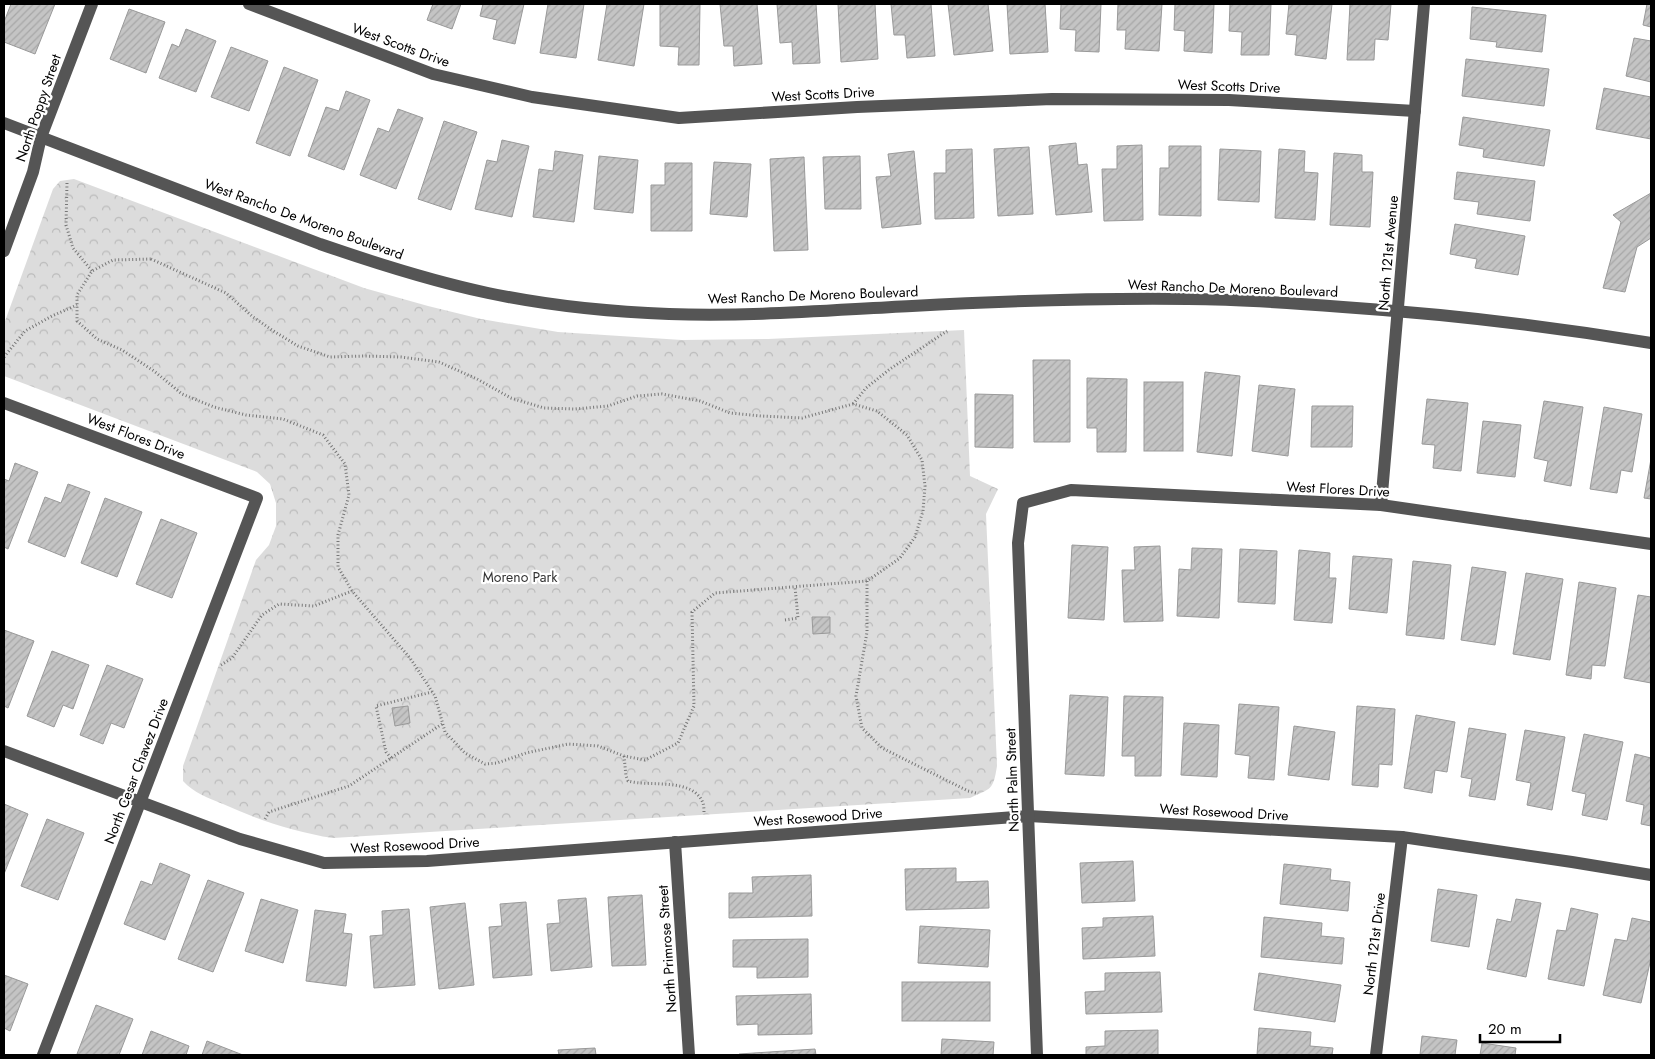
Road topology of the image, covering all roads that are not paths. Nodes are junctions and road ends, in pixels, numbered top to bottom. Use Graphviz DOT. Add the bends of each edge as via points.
graph roads {
  1 [pos="92,4"];
  2 [pos="249,4"];
  3 [pos="1424,4"];
  4 [pos="1415,111"];
  5 [pos="4,123"];
  6 [pos="41,137"];
  7 [pos="4,251"];
  8 [pos="1398,311"];
  9 [pos="1651,343"];
  10 [pos="4,403"];
  11 [pos="257,498"];
  12 [pos="1023,503"];
  13 [pos="1381,505"];
  14 [pos="1651,544"];
  15 [pos="4,750"];
  16 [pos="141,801"];
  17 [pos="1029,816"];
  18 [pos="1402,837"];
  19 [pos="675,842"];
  20 [pos="1651,875"];
  21 [pos="43,1055"];
  22 [pos="689,1055"];
  23 [pos="1037,1055"];
  24 [pos="1376,1055"];
  1 -- 6 [label="street, North Poppy Street"];
  2 -- 4 [label="street, West Scotts Drive" via="433,74 532,97 679,118 857,106 1052,99 1229,100"];
  3 -- 4 [label="street, North 121st Avenue"];
  4 -- 8 [label="street, North 121st Avenue"];
  5 -- 6 [label="street, West Rancho De Moreno Boulevard"];
  6 -- 7 [label="street, North Poppy Street" via="33,172"];
  6 -- 8 [label="street, West Rancho De Moreno Boulevard" via="365,260 490,294 536,302 677,314 740,315 961,303 1188,298"];
  8 -- 9 [label="street, West Rancho De Moreno Boulevard"];
  8 -- 13 [label="street, North 121st Avenue"];
  10 -- 11 [label="street, West Flores Drive"];
  11 -- 16 [label="street, North Cesar Chavez Drive"];
  12 -- 13 [label="street, West Flores Drive" via="1071,490"];
  12 -- 17 [label="street, North Palm Street" via="1018,543"];
  13 -- 14 [label="street, West Flores Drive"];
  15 -- 16 [label="street, West Rosewood Drive"];
  16 -- 19 [label="street, West Rosewood Drive" via="240,839 324,863 427,861"];
  16 -- 21 [label="street, North Cesar Chavez Drive"];
  17 -- 18 [label="street, West Rosewood Drive"];
  17 -- 19 [label="street, West Rosewood Drive"];
  17 -- 23 [label="street, North Palm Street"];
  18 -- 20 [label="street, West Rosewood Drive"];
  18 -- 24 [label="street, North 121st Drive"];
  19 -- 22 [label="street, North Primrose Street"];
}
